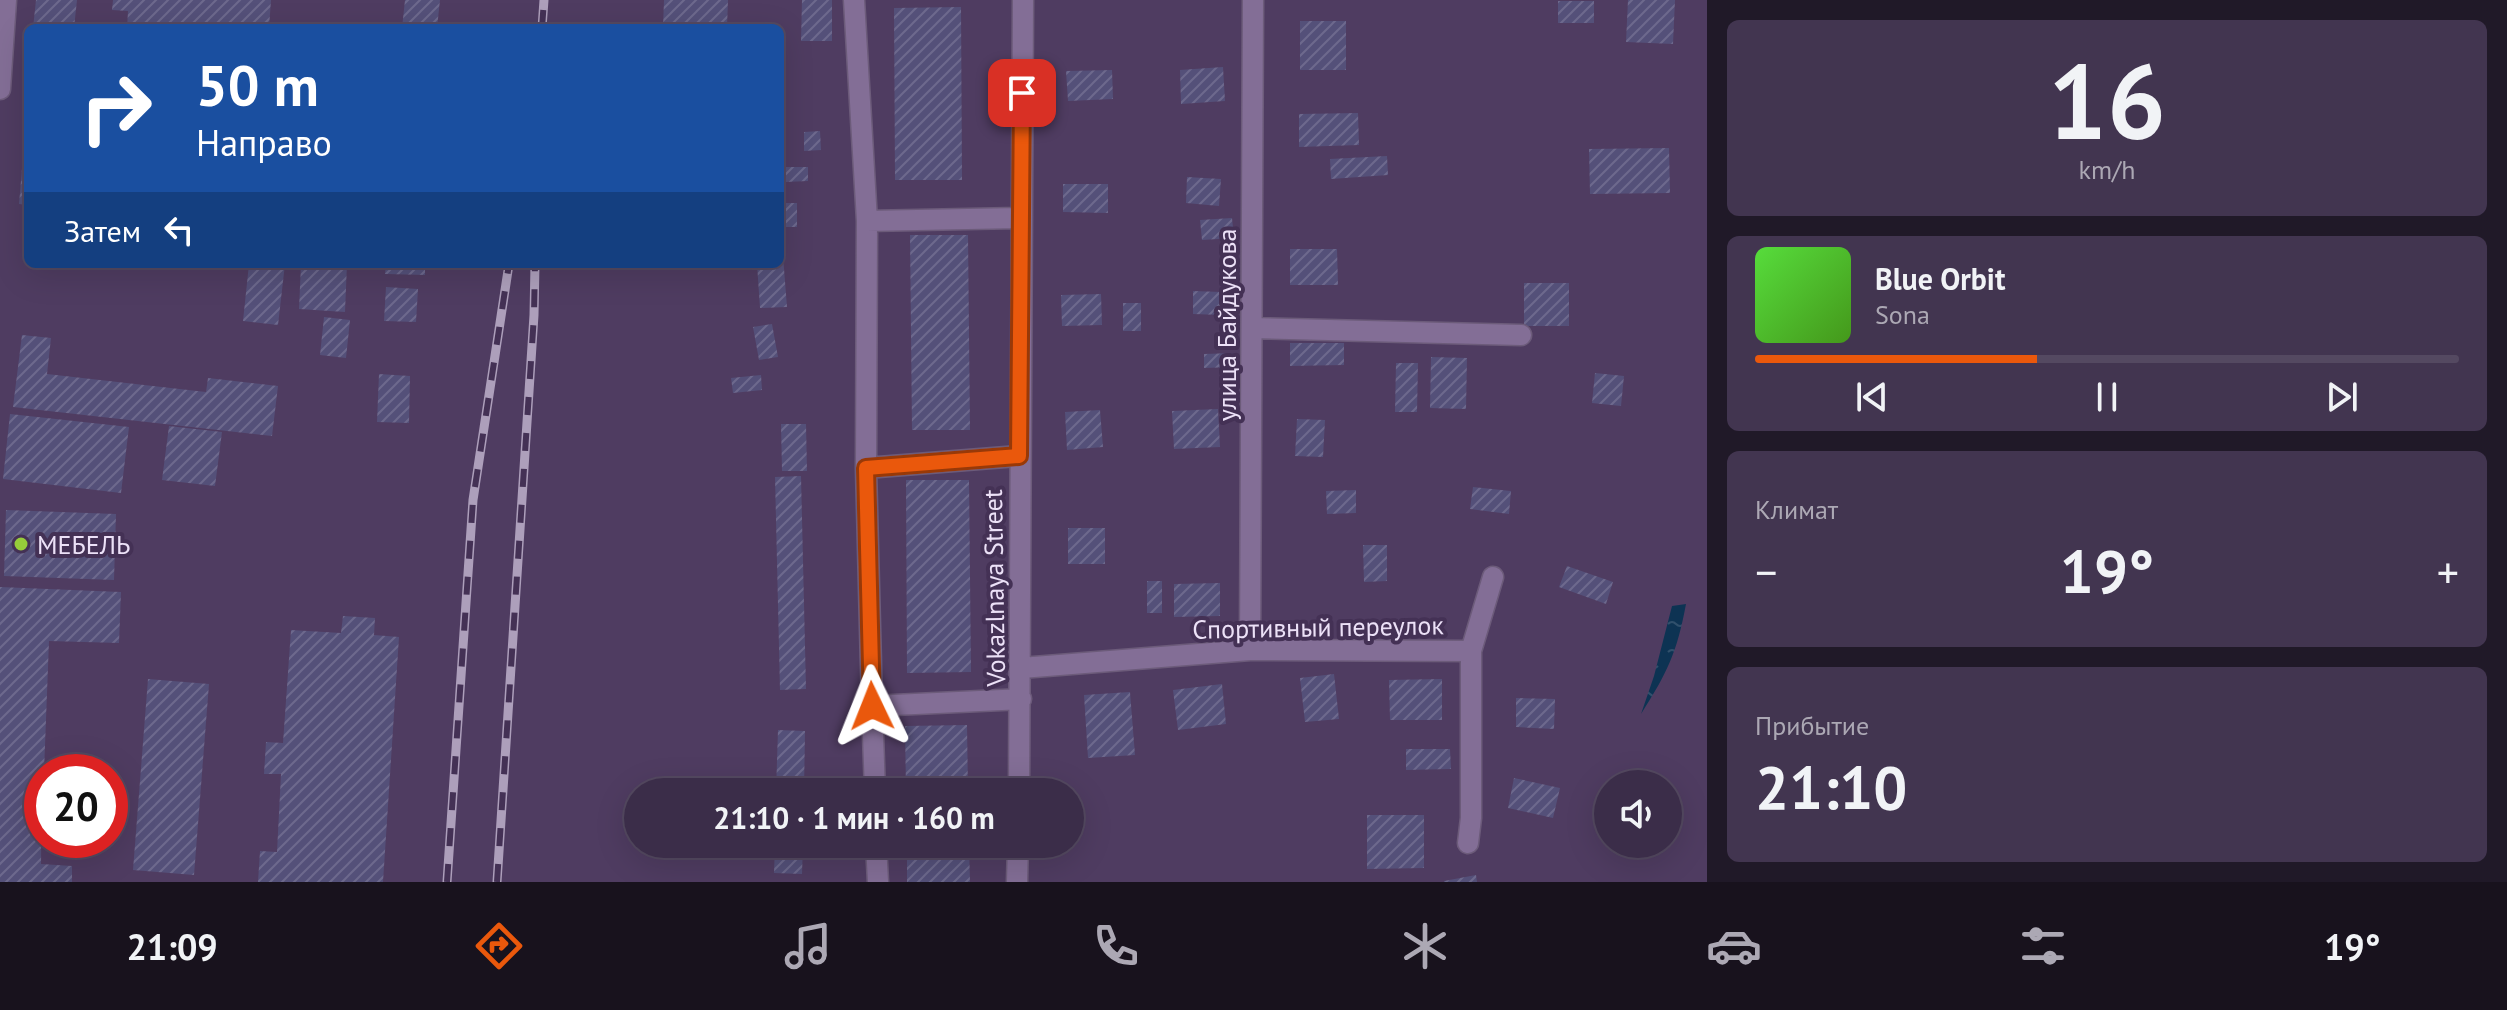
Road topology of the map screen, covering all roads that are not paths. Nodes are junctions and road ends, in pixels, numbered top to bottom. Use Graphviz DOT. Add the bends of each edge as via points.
graph roads {
  1 [pos="6,0"];
  2 [pos="854,0"];
  3 [pos="1023,0"];
  4 [pos="1253,0"];
  5 [pos="0,89"];
  6 [pos="1021,218"];
  7 [pos="867,221"];
  8 [pos="1252,328"];
  9 [pos="1521,335"];
  10 [pos="1019,456"];
  11 [pos="866,468"];
  12 [pos="1493,577"];
  13 [pos="1250,650"];
  14 [pos="1471,651"];
  15 [pos="1021,668"];
  16 [pos="1021,699"];
  17 [pos="872,706"];
  18 [pos="875,778"];
  19 [pos="1019,778"];
  20 [pos="1468,843"];
  21 [pos="877,858"];
  22 [pos="1018,858"];
  23 [pos="878,882"];
  24 [pos="1017,882"];
  1 -- 5 [label="street"];
  2 -- 7 [label="street"];
  3 -- 6 [label="street, Vokazlnaya Street"];
  4 -- 8 [label="street, улица Байдукова"];
  6 -- 7 [label="street"];
  6 -- 10 [label="street, Vokazlnaya Street"];
  7 -- 11 [label="street"];
  8 -- 9 [label="street"];
  8 -- 13 [label="street, улица Байдукова"];
  10 -- 11 [label="street"];
  10 -- 15 [label="street, Vokazlnaya Street"];
  11 -- 17 [label="street"];
  12 -- 14 [label="street"];
  13 -- 14 [label="street, Спортивный переулок"];
  13 -- 15 [label="street, Спортивный переулок"];
  14 -- 20 [label="street, Спортивный переулок"];
  15 -- 16 [label="street, Vokazlnaya Street"];
  16 -- 17 [label="street"];
  16 -- 19 [label="street, Vokazlnaya Street"];
  17 -- 18 [label="street"];
  21 -- 23 [label="street"];
  22 -- 24 [label="street"];
}
